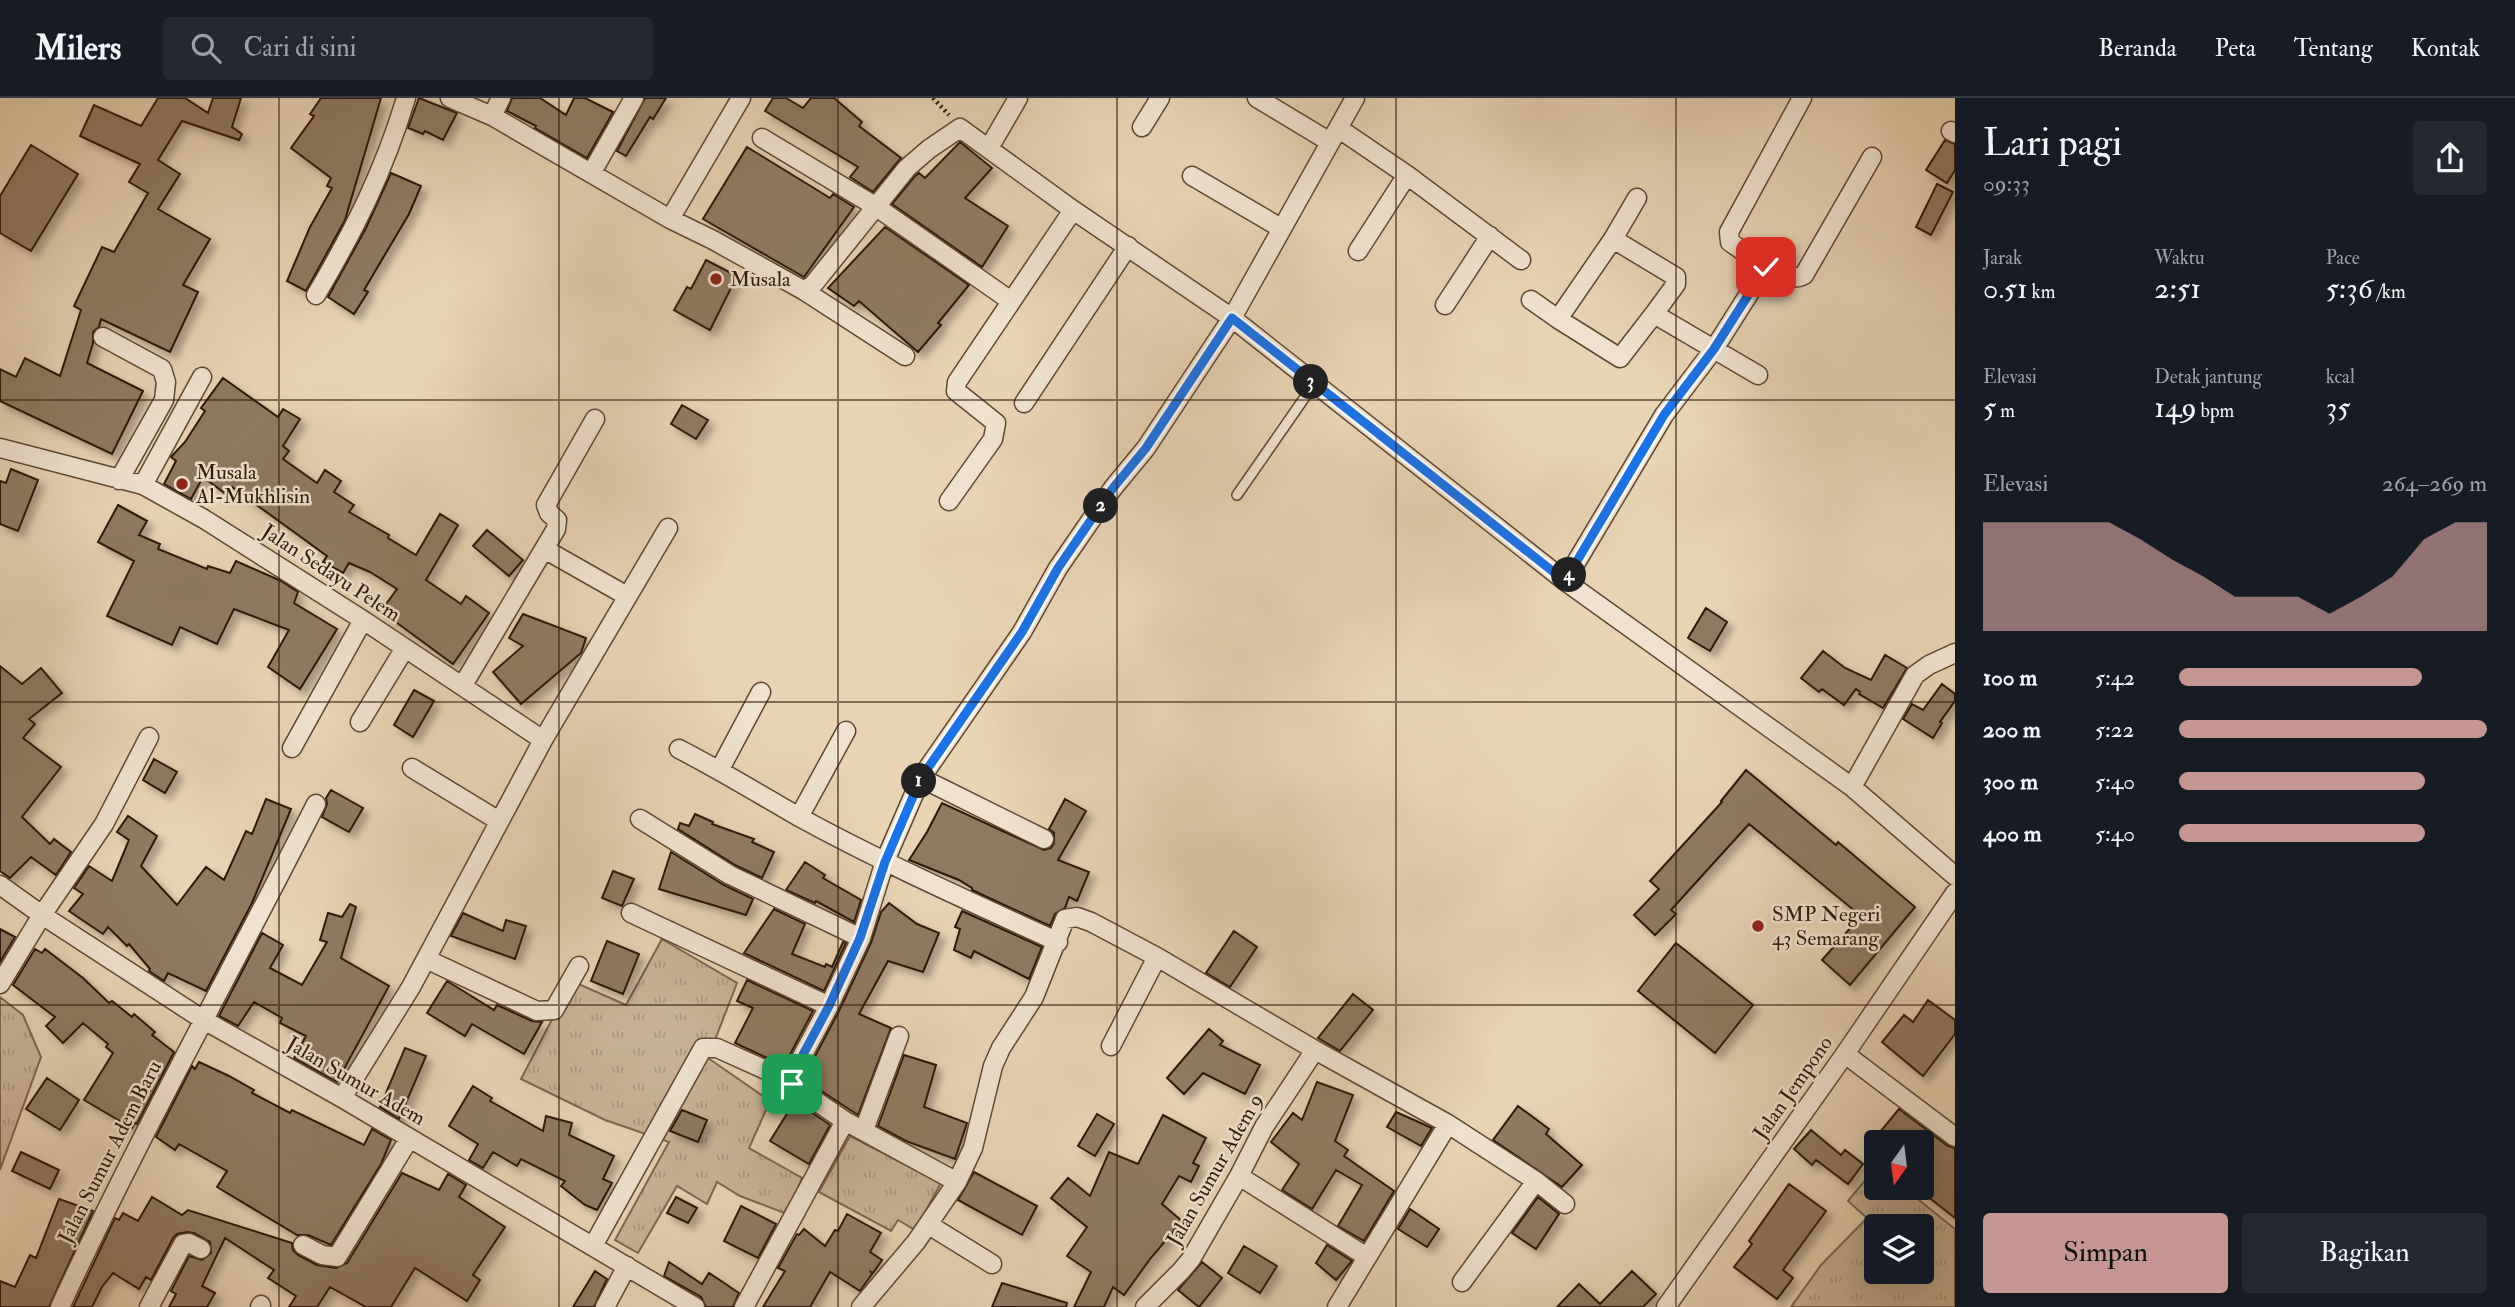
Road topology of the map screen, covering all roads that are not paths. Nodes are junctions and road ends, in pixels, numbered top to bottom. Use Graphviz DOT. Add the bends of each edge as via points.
graph roads {
  1 [pos="406,98"];
  2 [pos="451,98"];
  3 [pos="501,98"];
  4 [pos="634,98"];
  5 [pos="741,98"];
  6 [pos="1018,98"];
  7 [pos="1160,98"];
  8 [pos="1257,98"];
  9 [pos="1355,98"];
  10 [pos="1802,98"];
  11 [pos="492,116"];
  12 [pos="1142,127"];
  13 [pos="1334,135"];
  14 [pos="761,138"];
  15 [pos="992,143"];
  16 [pos="1872,157"];
  17 [pos="592,173"];
  18 [pos="1407,175"];
  19 [pos="1192,176"];
  20 [pos="1637,198"];
  21 [pos="876,206"];
  22 [pos="1073,210"];
  23 [pos="670,219"];
  24 [pos="1281,228"];
  25 [pos="1490,236"];
  26 [pos="1613,239"];
  27 [pos="1128,246"];
  28 [pos="1358,251"];
  29 [pos="1521,260"];
  30 [pos="1766,267"];
  31 [pos="803,290"];
  32 [pos="316,295"];
  33 [pos="1531,300"];
  34 [pos="1011,301"];
  35 [pos="1445,305"];
  36 [pos="1654,313"];
  37 [pos="1232,318"];
  38 [pos="1558,318"];
  39 [pos="103,337"];
  40 [pos="1714,349"];
  41 [pos="905,356"];
  42 [pos="1758,375"];
  43 [pos="202,377"];
  44 [pos="1314,384"];
  45 [pos="1024,402"];
  46 [pos="595,419"];
  47 [pos="0,448"];
  48 [pos="119,480"];
  49 [pos="143,485"];
  50 [pos="1237,495"];
  51 [pos="949,501"];
  52 [pos="668,528"];
  53 [pos="545,550"];
  54 [pos="1565,581"];
  55 [pos="627,596"];
  56 [pos="363,620"];
  57 [pos="405,648"];
  58 [pos="1955,653"];
  59 [pos="463,685"];
  60 [pos="761,692"];
  61 [pos="360,722"];
  62 [pos="846,731"];
  63 [pos="149,737"];
  64 [pos="543,740"];
  65 [pos="292,748"];
  66 [pos="679,749"];
  67 [pos="412,768"];
  68 [pos="720,769"];
  69 [pos="921,778"];
  70 [pos="1852,787"];
  71 [pos="316,804"];
  72 [pos="799,817"];
  73 [pos="640,819"];
  74 [pos="499,821"];
  75 [pos="1044,839"];
  76 [pos="885,862"];
  77 [pos="1955,876"];
  78 [pos="0,884"];
  79 [pos="1955,893"];
  80 [pos="631,913"];
  81 [pos="42,915"];
  82 [pos="860,938"];
  83 [pos="1058,942"];
  84 [pos="1157,957"];
  85 [pos="426,959"];
  86 [pos="579,966"];
  87 [pos="0,984"];
  88 [pos="829,1006"];
  89 [pos="202,1019"];
  90 [pos="899,1036"];
  91 [pos="1111,1046"];
  92 [pos="1315,1050"];
  93 [pos="1845,1054"];
  94 [pos="790,1081"];
  95 [pos="342,1098"];
  96 [pos="845,1121"];
  97 [pos="1448,1124"];
  98 [pos="864,1130"];
  99 [pos="1955,1137"];
  100 [pos="408,1139"];
  101 [pos="1239,1175"];
  102 [pos="1536,1181"];
  103 [pos="957,1182"];
  104 [pos="1565,1204"];
  105 [pos="929,1225"];
  106 [pos="303,1245"];
  107 [pos="593,1246"];
  108 [pos="201,1249"];
  109 [pos="1367,1257"];
  110 [pos="992,1264"];
  111 [pos="626,1266"];
  112 [pos="1462,1282"];
  113 [pos="60,1307"];
  114 [pos="149,1307"];
  115 [pos="605,1307"];
  116 [pos="695,1307"];
  117 [pos="744,1307"];
  118 [pos="861,1307"];
  119 [pos="1145,1307"];
  120 [pos="1337,1307"];
  121 [pos="1666,1307"];
  1 -- 32 [label="street" via="379,177"];
  2 -- 11 [label="street"];
  3 -- 11 [label="street"];
  4 -- 17 [label="street"];
  5 -- 23 [label="street"];
  6 -- 15 [label="street"];
  7 -- 12 [label="street"];
  8 -- 13 [label="street"];
  9 -- 13 [label="street"];
  10 -- 30 [label="street" via="1729,232 1730,242"];
  11 -- 17 [label="street"];
  13 -- 18 [label="street"];
  13 -- 24 [label="street"];
  14 -- 21 [label="street"];
  15 -- 21 [label="street" via="960,128 907,168"];
  15 -- 22 [label="street"];
  16 -- 30 [label="street" via="1804,275 1789,278"];
  17 -- 23 [label="street"];
  18 -- 25 [label="street"];
  18 -- 28 [label="street"];
  19 -- 24 [label="street"];
  20 -- 26 [label="street"];
  21 -- 31 [label="street" via="812,286"];
  21 -- 34 [label="street"];
  22 -- 27 [label="street"];
  22 -- 34 [label="street"];
  23 -- 31 [label="street"];
  24 -- 37 [label="street"];
  25 -- 29 [label="street"];
  25 -- 35 [label="street"];
  26 -- 36 [label="street" via="1676,277 1676,284"];
  26 -- 38 [label="street"];
  27 -- 37 [label="street"];
  27 -- 45 [label="street"];
  30 -- 40 [label="street"];
  31 -- 41 [label="street"];
  33 -- 38 [label="street"];
  34 -- 51 [label="street" via="957,382 956,391 996,423 996,431"];
  36 -- 38 [label="street" via="1620,358"];
  36 -- 40 [label="street"];
  37 -- 44 [label="street"];
  37 -- 69 [label="street" via="1146,448 1058,568 1022,632"];
  39 -- 48 [label="street" via="162,369 166,382 164,400"];
  40 -- 42 [label="street"];
  40 -- 54 [label="street" via="1664,415"];
  43 -- 49 [label="street"];
  44 -- 50 [label="lane"];
  44 -- 54 [label="street"];
  46 -- 53 [label="street" via="546,505 558,524"];
  47 -- 48 [label="street, Jalan Sedayu Pelem"];
  48 -- 49 [label="street, Jalan Sedayu Pelem"];
  49 -- 56 [label="street, Jalan Sedayu Pelem"];
  52 -- 55 [label="street"];
  53 -- 55 [label="street"];
  53 -- 59 [label="street"];
  54 -- 70 [label="street"];
  55 -- 64 [label="street"];
  56 -- 57 [label="street, Jalan Sedayu Pelem"];
  56 -- 65 [label="street"];
  57 -- 59 [label="street, Jalan Sedayu Pelem"];
  57 -- 61 [label="street"];
  58 -- 70 [label="street" via="1914,675"];
  59 -- 64 [label="street, Jalan Sedayu Pelem"];
  60 -- 68 [label="street"];
  62 -- 72 [label="street"];
  63 -- 81 [label="street" via="104,824"];
  64 -- 74 [label="street"];
  66 -- 68 [label="street"];
  67 -- 74 [label="street"];
  68 -- 72 [label="street"];
  69 -- 75 [label="street"];
  69 -- 76 [label="street"];
  70 -- 77 [label="street"];
  71 -- 89 [label="street, Jalan Sumur Adem Baru"];
  72 -- 76 [label="street"];
  73 -- 82 [label="street" via="730,875"];
  74 -- 85 [label="street"];
  76 -- 82 [label="street"];
  76 -- 83 [label="street"];
  78 -- 81 [label="street, Jalan Sumur Adem"];
  79 -- 93 [label="street, Jalan Jempono"];
  80 -- 88 [label="street"];
  81 -- 87 [label="street"];
  81 -- 89 [label="street, Jalan Sumur Adem"];
  82 -- 88 [label="street"];
  83 -- 84 [label="street" via="1065,919 1077,918"];
  83 -- 103 [label="street" via="1034,997 993,1066 973,1148"];
  84 -- 91 [label="street"];
  84 -- 92 [label="street"];
  85 -- 86 [label="street" via="546,1012 554,1010"];
  85 -- 95 [label="street"];
  88 -- 94 [label="street"];
  89 -- 95 [label="street, Jalan Sumur Adem"];
  89 -- 113 [label="street, Jalan Sumur Adem Baru"];
  90 -- 98 [label="street"];
  92 -- 97 [label="street"];
  92 -- 101 [label="street, Jalan Sumur Adem 9"];
  93 -- 99 [label="street"];
  93 -- 121 [label="street, Jalan Jempono"];
  94 -- 96 [label="street"];
  94 -- 107 [label="street" via="717,1048 703,1048"];
  95 -- 100 [label="street, Jalan Sumur Adem"];
  96 -- 98 [label="street"];
  96 -- 117 [label="street"];
  97 -- 102 [label="street"];
  97 -- 109 [label="street"];
  98 -- 103 [label="street"];
  100 -- 106 [label="street" via="337,1257"];
  100 -- 107 [label="street, Jalan Sumur Adem"];
  101 -- 109 [label="street"];
  101 -- 119 [label="street, Jalan Sumur Adem 9" via="1191,1259"];
  102 -- 104 [label="street"];
  102 -- 112 [label="street"];
  103 -- 105 [label="street"];
  105 -- 110 [label="street"];
  105 -- 118 [label="street"];
  107 -- 111 [label="street, Jalan Sumur Adem"];
  108 -- 114 [label="street" via="183,1244"];
  109 -- 120 [label="street"];
  111 -- 115 [label="street"];
  111 -- 116 [label="street, Jalan Sumur Adem"];
}
